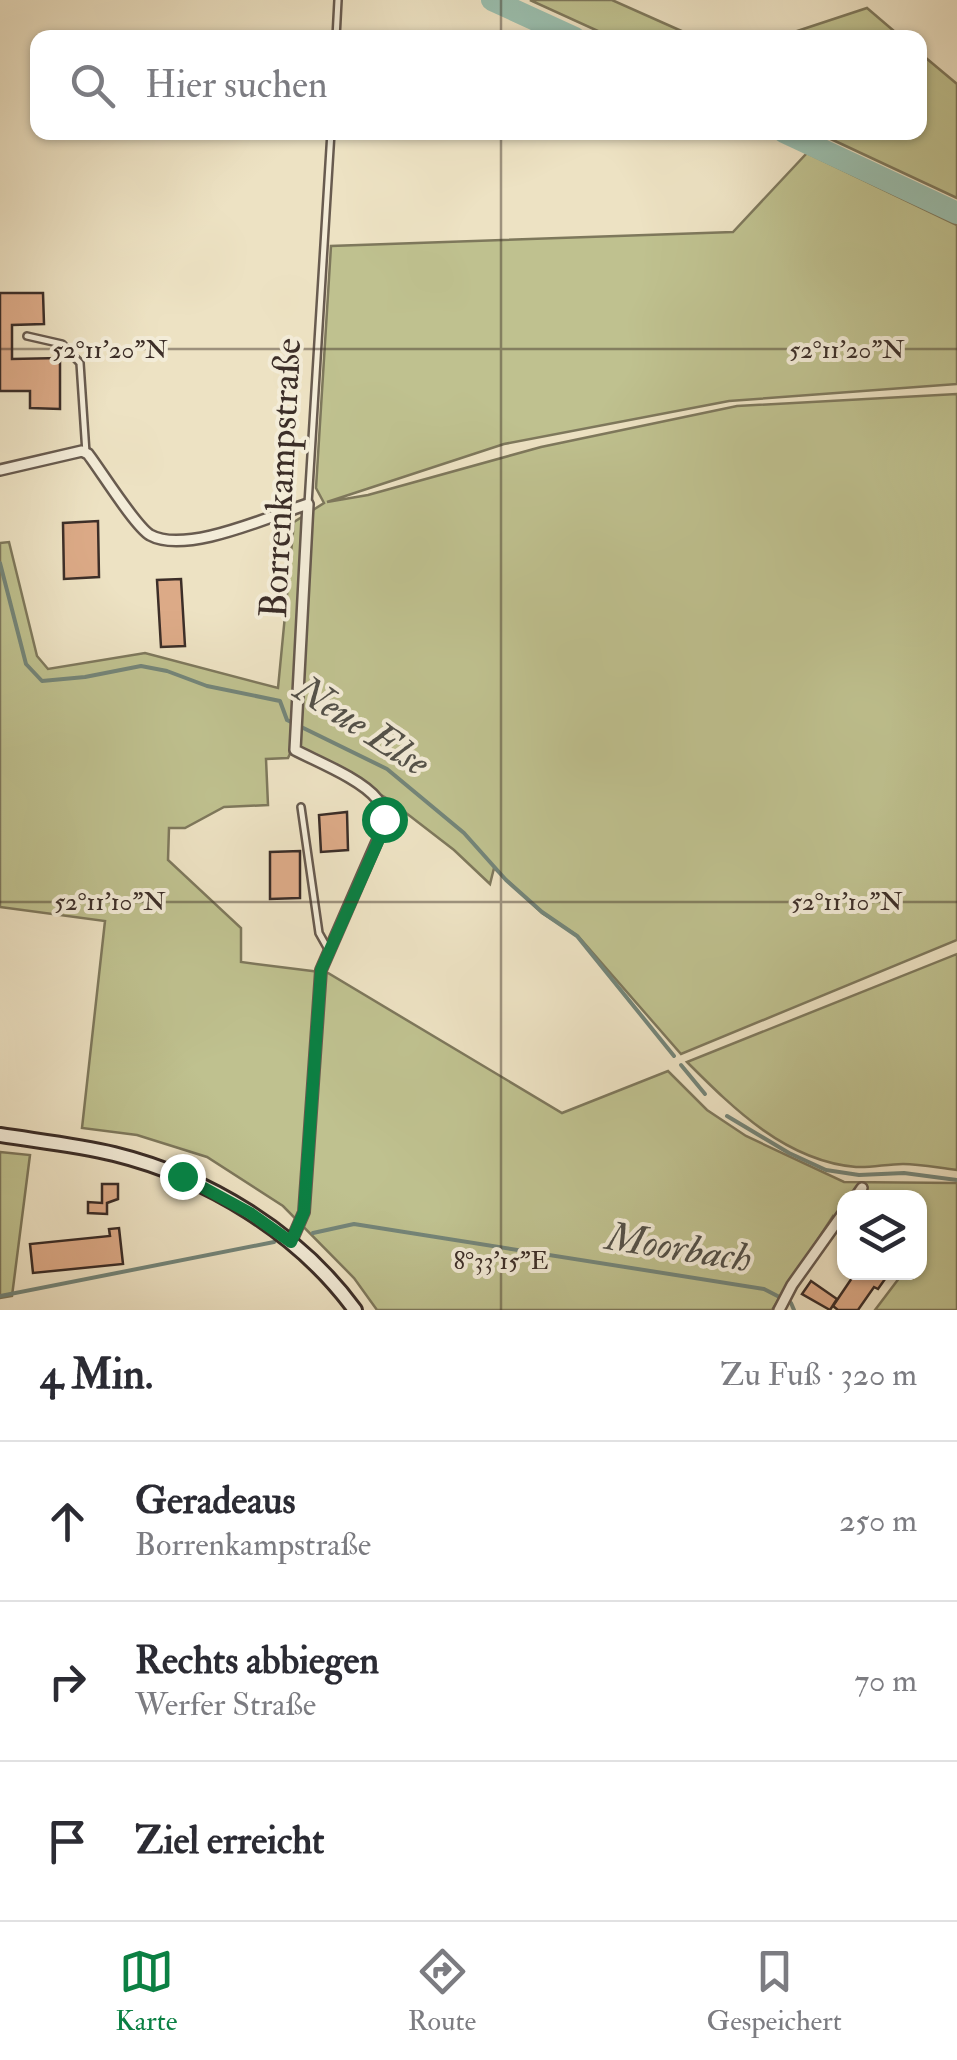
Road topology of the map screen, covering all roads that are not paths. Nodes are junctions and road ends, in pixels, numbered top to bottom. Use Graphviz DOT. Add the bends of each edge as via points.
graph roads {
  1 [pos="338,0"];
  2 [pos="336,30"];
  3 [pos="330,140"];
  4 [pos="27,336"];
  5 [pos="86,453"];
  6 [pos="0,470"];
  7 [pos="308,504"];
  8 [pos="302,807"];
  9 [pos="329,952"];
  10 [pos="0,1135"];
  11 [pos="837,1222"];
  12 [pos="291,1242"];
  13 [pos="779,1307"];
  14 [pos="355,1310"];
  1 -- 2 [label="lane"];
  3 -- 7 [label="lane, Borrenkampstraße"];
  4 -- 5 [label="lane" via="62,344 80,363"];
  5 -- 6 [label="street"];
  5 -- 7 [label="street" via="147,534 170,542"];
  7 -- 9 [label="street, Borrenkampstraße" via="295,750 362,786 379,800 384,819"];
  8 -- 9 [label="lane" via="320,933"];
  9 -- 12 [label="street, Borrenkampstraße" via="321,970 304,1212"];
  10 -- 12 [label="street" via="114,1154 182,1176"];
  11 -- 13 [label="street"];
  12 -- 14 [label="street"];
}
